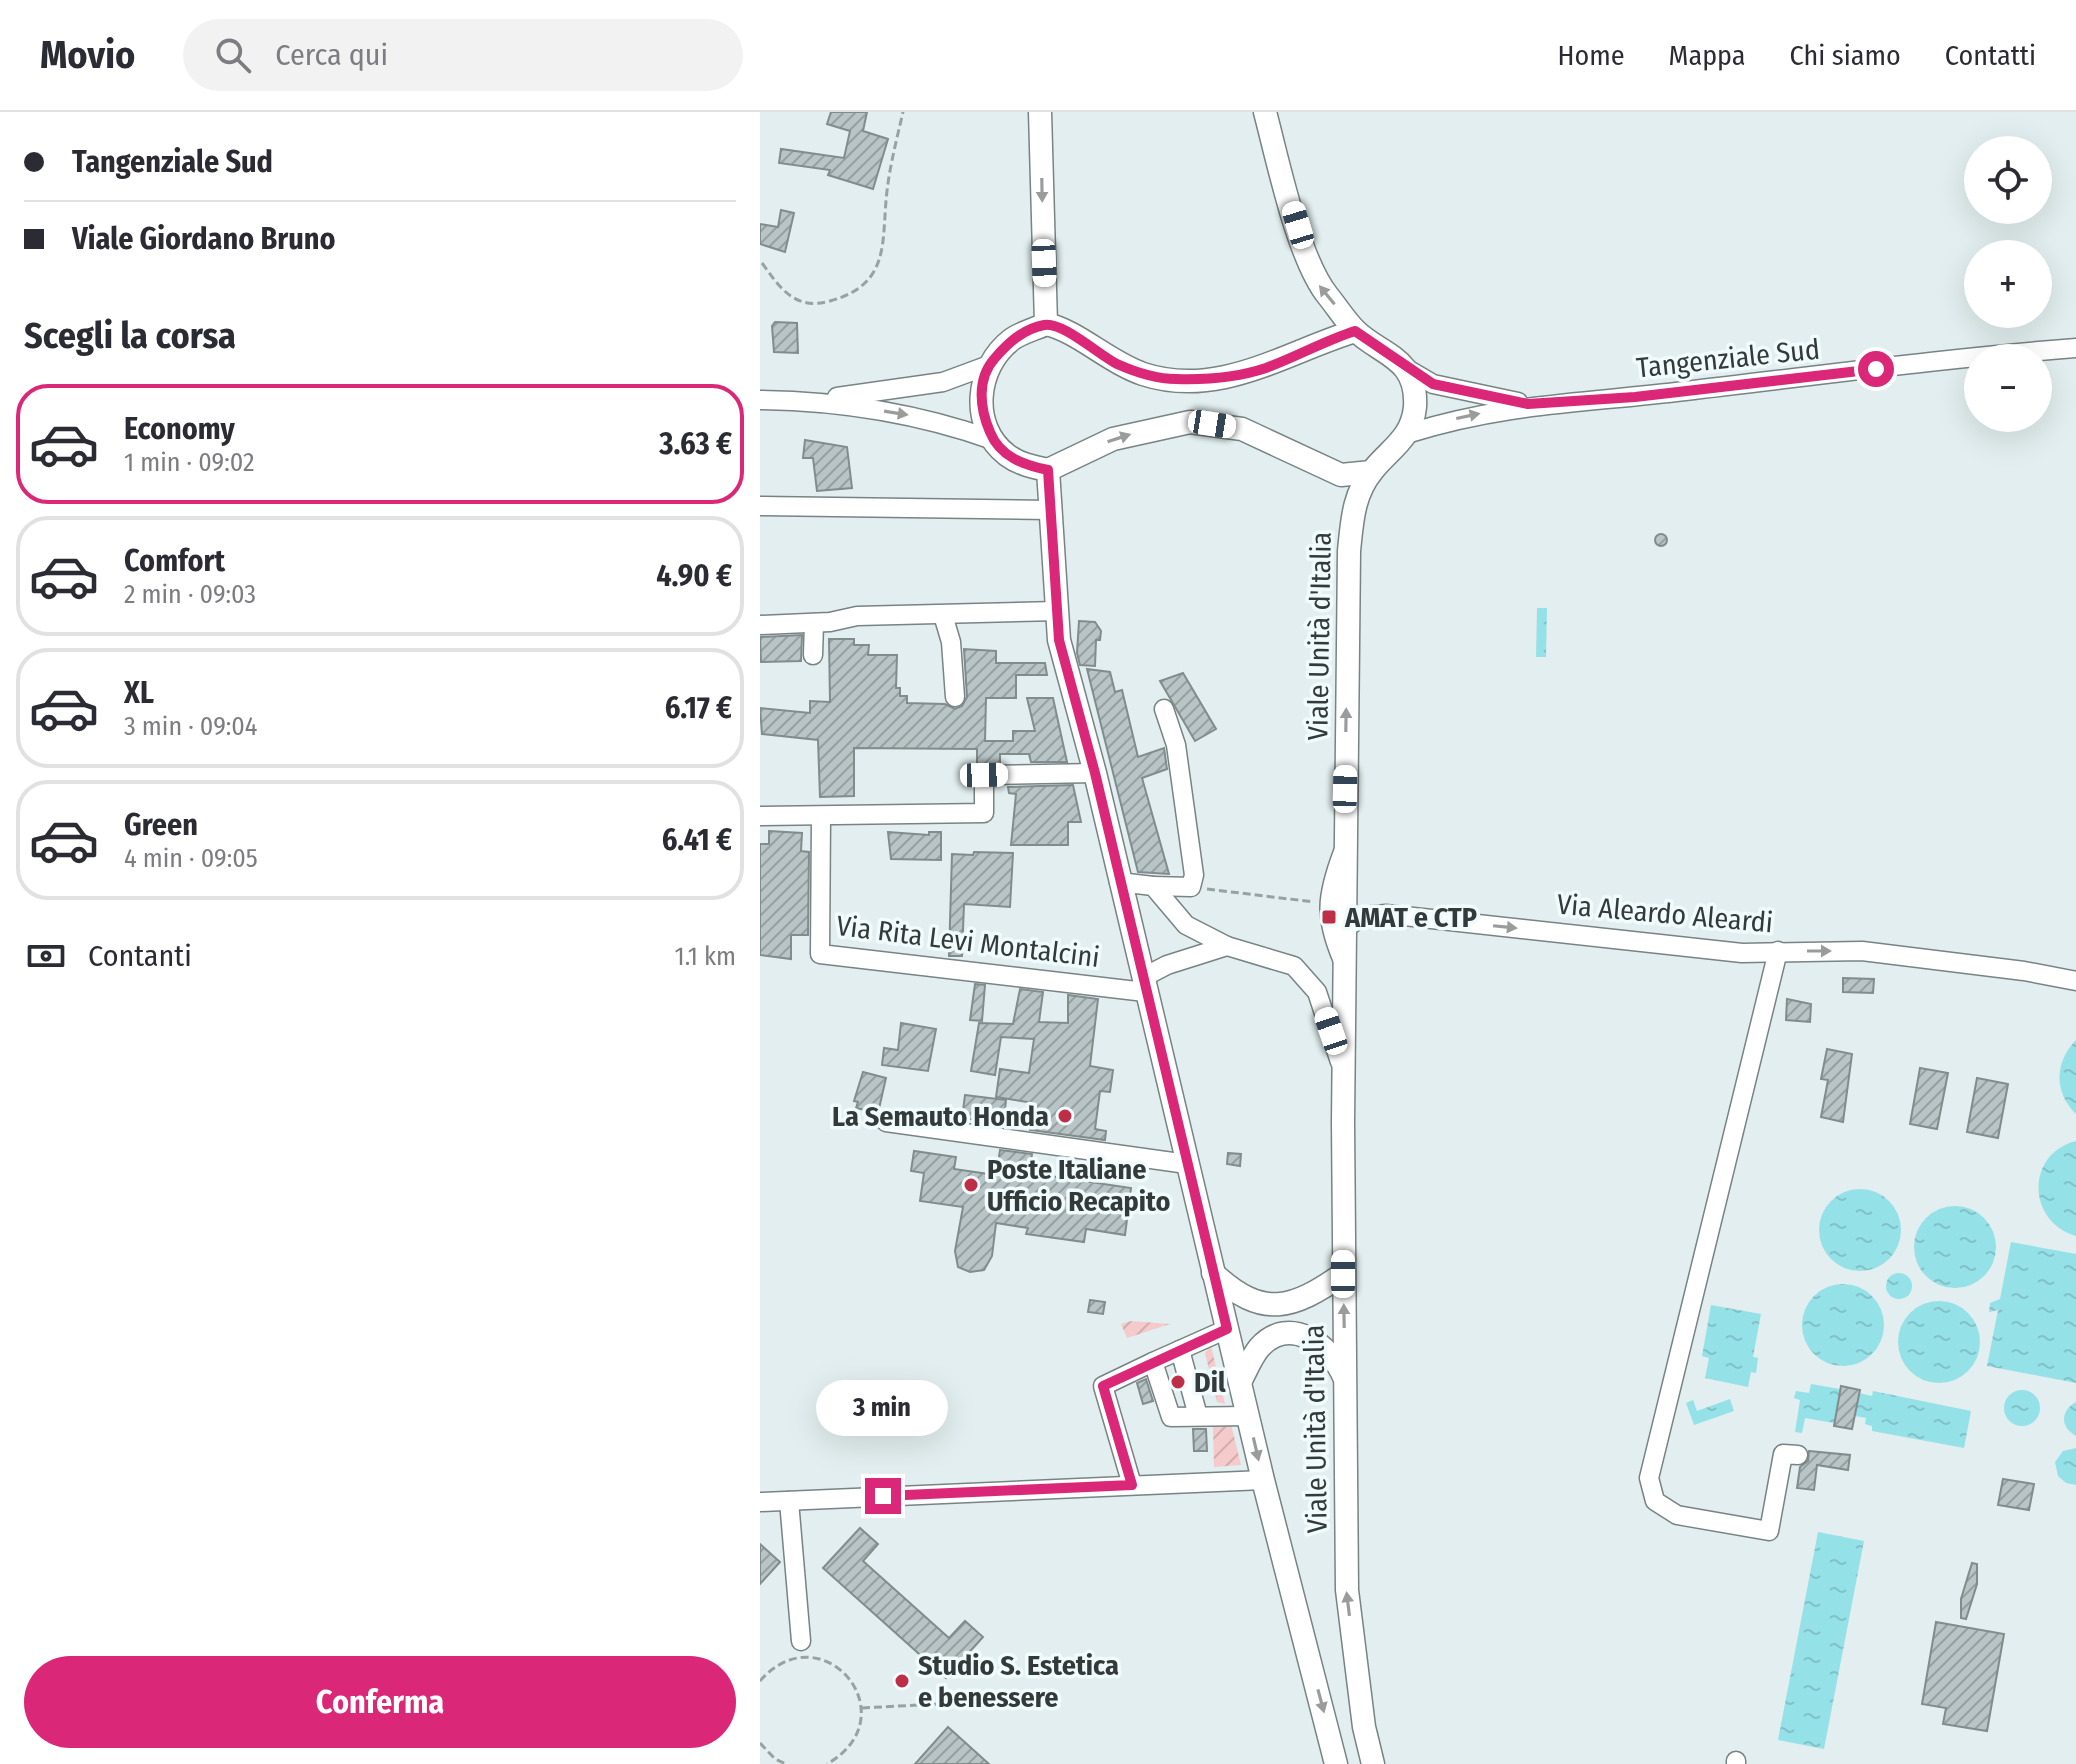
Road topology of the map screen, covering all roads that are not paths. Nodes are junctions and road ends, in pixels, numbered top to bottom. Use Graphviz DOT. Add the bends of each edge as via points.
graph roads {
  1 [pos="1040,112"];
  2 [pos="1265,112"];
  3 [pos="1046,324"];
  4 [pos="1355,331"];
  5 [pos="2076,348"];
  6 [pos="989,365"];
  7 [pos="1404,367"];
  8 [pos="760,400"];
  9 [pos="819,400"];
  10 [pos="1528,404"];
  11 [pos="1410,433"];
  12 [pos="993,440"];
  13 [pos="1048,470"];
  14 [pos="1371,472"];
  15 [pos="863,495"];
  16 [pos="760,506"];
  17 [pos="1040,510"];
  18 [pos="1057,611"];
  19 [pos="943,615"];
  20 [pos="814,623"];
  21 [pos="760,625"];
  22 [pos="813,655"];
  23 [pos="955,697"];
  24 [pos="1164,709"];
  25 [pos="1095,773"];
  26 [pos="760,816"];
  27 [pos="821,817"];
  28 [pos="1344,848"];
  29 [pos="1119,882"];
  30 [pos="1153,886"];
  31 [pos="1347,927"];
  32 [pos="1227,946"];
  33 [pos="1778,951"];
  34 [pos="1346,967"];
  35 [pos="2076,981"];
  36 [pos="1144,985"];
  37 [pos="1344,1076"];
  38 [pos="886,1122"];
  39 [pos="1187,1164"];
  40 [pos="1213,1273"];
  41 [pos="1343,1274"];
  42 [pos="1227,1329"];
  43 [pos="1180,1350"];
  44 [pos="1153,1362"];
  45 [pos="1345,1378"];
  46 [pos="1240,1382"];
  47 [pos="1198,1416"];
  48 [pos="1248,1416"];
  49 [pos="1798,1455"];
  50 [pos="1263,1480"];
  51 [pos="1132,1485"];
  52 [pos="789,1501"];
  53 [pos="760,1502"];
  54 [pos="801,1641"];
  55 [pos="1336,1764"];
  56 [pos="1373,1764"];
  1 -- 3 [label="main road, one-way"];
  4 -- 2 [label="main road, one-way" via="1318,283"];
  3 -- 4 [label="main road" via="1063,328 1118,364 1171,379 1246,373"];
  3 -- 6 [label="main road" via="1012,339"];
  4 -- 7 [label="main road"];
  5 -- 10 [label="street, Tangenziale Sud"];
  6 -- 9 [label="street" via="943,382"];
  6 -- 12 [label="main road" via="981,412"];
  7 -- 10 [label="street, Tangenziale Sud" via="1433,384"];
  7 -- 11 [label="main road" via="1415,405"];
  8 -- 9 [label="street"];
  9 -- 12 [label="street, one-way" via="935,419"];
  11 -- 10 [label="street, Tangenziale Sud, one-way"];
  11 -- 14 [label="main road, Viale Unità d'Italia"];
  12 -- 13 [label="main road" via="1025,465"];
  13 -- 14 [label="main road, one-way" via="1113,439 1190,422 1242,429 1341,475"];
  13 -- 17 [label="main road, Viale Unità d'Italia"];
  28 -- 14 [label="main road, Viale Unità d'Italia, one-way" via="1349,551 1353,507"];
  15 -- 17 [label="street" via="1010,497"];
  16 -- 17 [label="street"];
  17 -- 18 [label="main road, Viale Unità d'Italia"];
  18 -- 19 [label="street"];
  18 -- 25 [label="main road, Viale Unità d'Italia" via="1059,640"];
  19 -- 20 [label="street" via="857,616"];
  19 -- 23 [label="street" via="951,642"];
  20 -- 21 [label="street"];
  20 -- 22 [label="street"];
  24 -- 30 [label="street" via="1176,745 1194,875 1191,887"];
  25 -- 27 [label="street" via="984,775 984,813"];
  25 -- 29 [label="main road, Viale Unità d'Italia"];
  26 -- 27 [label="street"];
  27 -- 36 [label="street, Via Rita Levi Montalcini" via="820,954"];
  28 -- 31 [label="main road, Viale Unità d'Italia"];
  28 -- 34 [label="street" via="1329,889 1329,928"];
  29 -- 30 [label="street"];
  29 -- 36 [label="main road, Viale Unità d'Italia"];
  30 -- 32 [label="street" via="1186,925"];
  31 -- 33 [label="street, Via Aleardo Aleardi, one-way" via="1364,916 1386,914 1742,953"];
  31 -- 34 [label="main road, Viale Unità d'Italia"];
  32 -- 36 [label="street" via="1167,965"];
  32 -- 37 [label="street" via="1294,966 1317,992"];
  33 -- 35 [label="street, Via Aleardo Aleardi, one-way" via="1862,951"];
  33 -- 49 [label="street" via="1649,1478 1655,1501 1677,1515 1769,1531 1783,1454"];
  34 -- 37 [label="main road, Viale Unità d'Italia"];
  36 -- 39 [label="main road, Viale Unità d'Italia"];
  37 -- 41 [label="main road, Viale Unità d'Italia"];
  38 -- 39 [label="street"];
  39 -- 40 [label="main road, Viale Unità d'Italia"];
  40 -- 41 [label="main road" via="1241,1296 1289,1306"];
  40 -- 42 [label="main road, Viale Unità d'Italia"];
  45 -- 41 [label="main road, Viale Unità d'Italia, one-way"];
  42 -- 43 [label="street"];
  42 -- 46 [label="main road, Viale Unità d'Italia"];
  43 -- 44 [label="street"];
  43 -- 47 [label="street"];
  44 -- 47 [label="street" via="1171,1417"];
  44 -- 51 [label="street" via="1103,1386"];
  45 -- 46 [label="main road" via="1325,1346 1305,1335 1288,1335 1260,1347"];
  56 -- 45 [label="main road, Viale Unità d'Italia, one-way" via="1347,1590"];
  46 -- 48 [label="main road, Viale Unità d'Italia"];
  47 -- 48 [label="street"];
  48 -- 50 [label="main road, Viale Unità d'Italia, one-way"];
  50 -- 51 [label="street"];
  50 -- 55 [label="main road, Viale Unità d'Italia, one-way"];
  51 -- 52 [label="street"];
  52 -- 53 [label="street"];
  52 -- 54 [label="street"];
}
